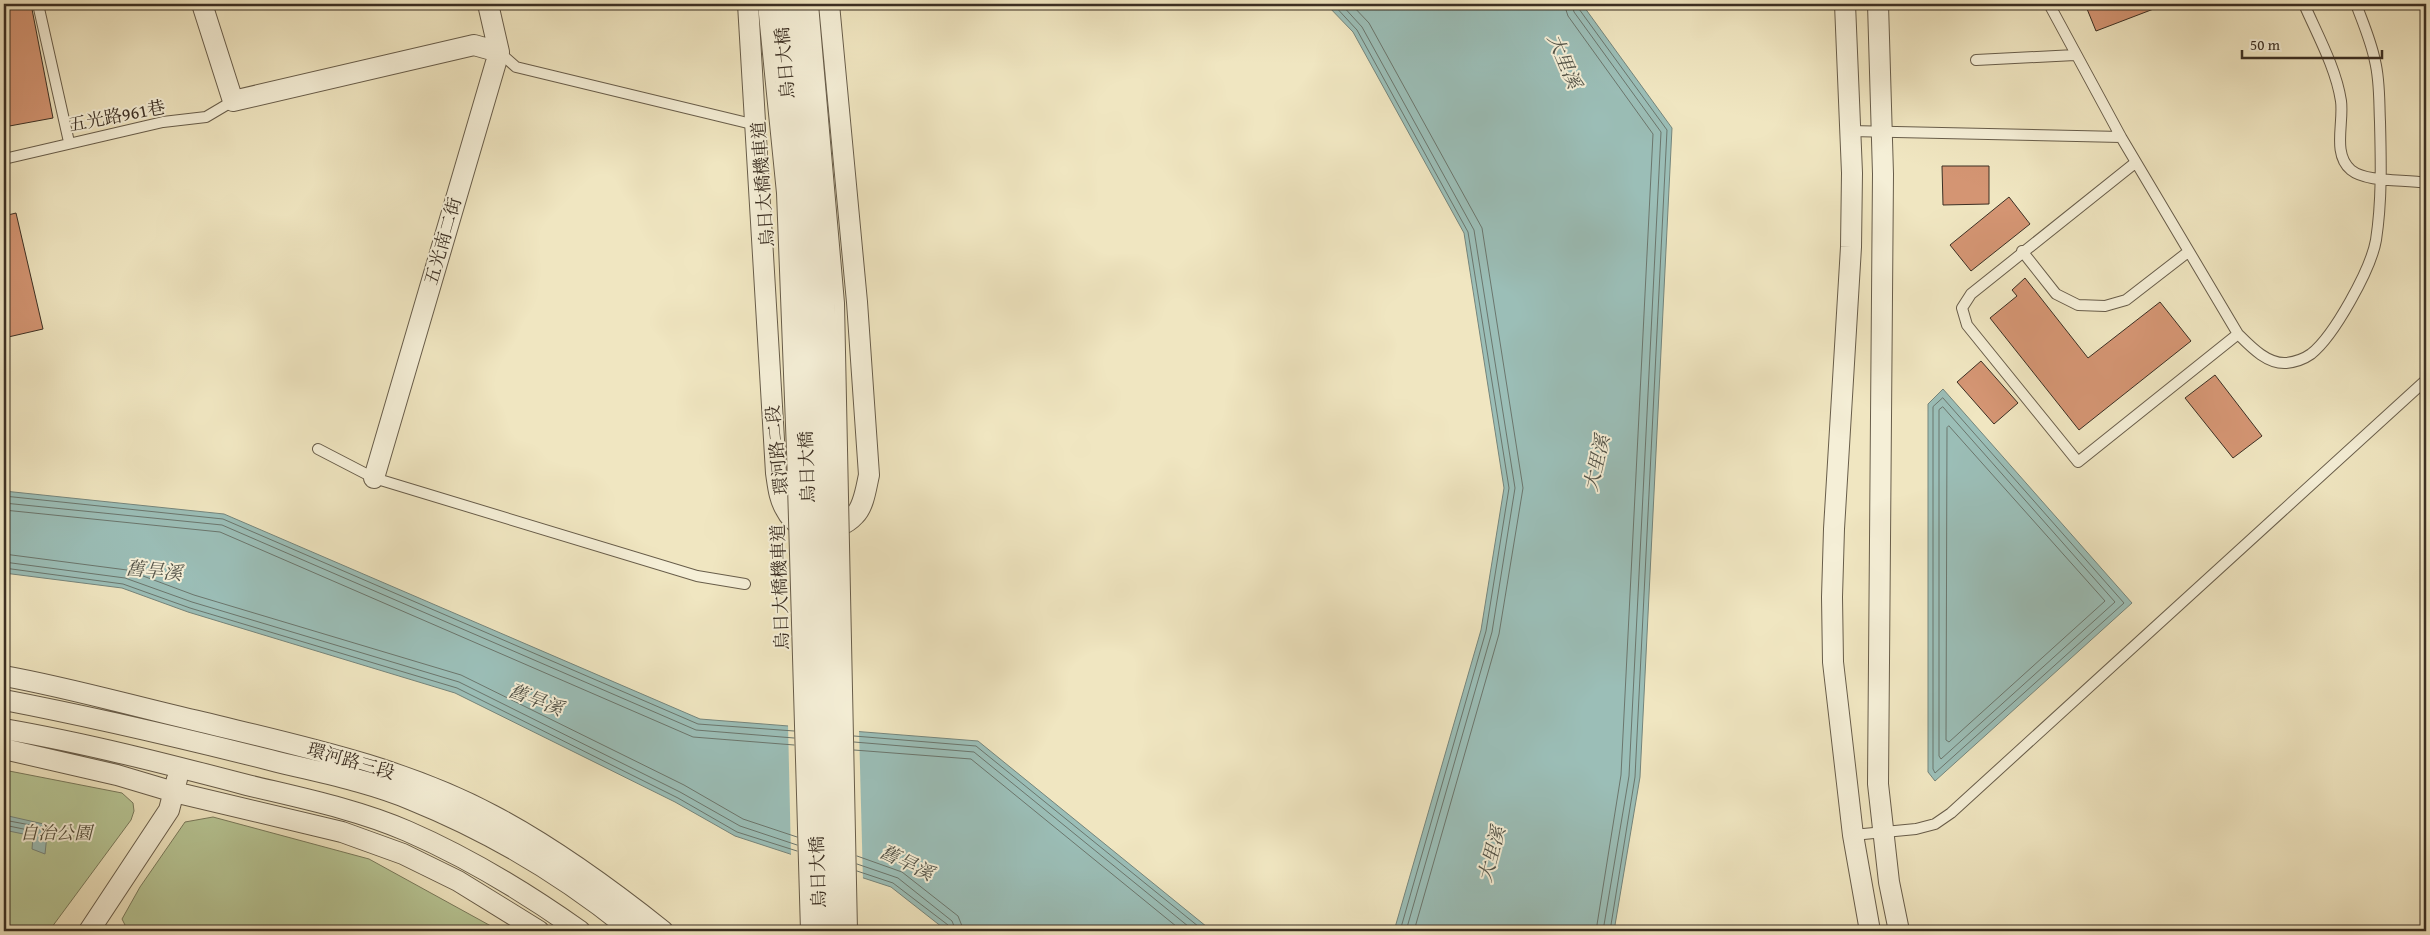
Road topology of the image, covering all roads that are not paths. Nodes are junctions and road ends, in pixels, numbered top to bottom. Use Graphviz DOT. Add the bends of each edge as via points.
graph roads {
  1 [pos="38,4"];
  2 [pos="202,4"];
  3 [pos="488,4"];
  4 [pos="748,4"];
  5 [pos="763,4"];
  6 [pos="778,4"];
  7 [pos="799,4"];
  8 [pos="813,4"];
  9 [pos="829,4"];
  10 [pos="1845,4"];
  11 [pos="1878,4"];
  12 [pos="1973,4"];
  13 [pos="1982,4"];
  14 [pos="2049,4"];
  15 [pos="2304,4"];
  16 [pos="2356,4"];
  17 [pos="499,52"];
  18 [pos="2075,55"];
  19 [pos="1976,60"];
  20 [pos="233,101"];
  21 [pos="756,126"];
  22 [pos="1850,131"];
  23 [pos="1883,132"];
  24 [pos="2121,137"];
  25 [pos="69,142"];
  26 [pos="4,159"];
  27 [pos="2135,163"];
  28 [pos="2381,179"];
  29 [pos="2426,182"];
  30 [pos="2022,251"];
  31 [pos="2188,252"];
  32 [pos="813,303"];
  33 [pos="2238,334"];
  34 [pos="2426,380"];
  35 [pos="318,449"];
  36 [pos="374,478"];
  37 [pos="745,584"];
  38 [pos="4,676"];
  39 [pos="4,700"];
  40 [pos="191,720"];
  41 [pos="4,729"];
  42 [pos="186,740"];
  43 [pos="4,749"];
  44 [pos="180,768"];
  45 [pos="174,792"];
  46 [pos="1884,832"];
  47 [pos="1853,835"];
  48 [pos="89,931"];
  49 [pos="539,931"];
  50 [pos="580,931"];
  51 [pos="632,931"];
  52 [pos="663,931"];
  53 [pos="806,931"];
  54 [pos="819,931"];
  55 [pos="839,931"];
  56 [pos="852,931"];
  57 [pos="1870,931"];
  58 [pos="1899,931"];
  1 -- 25 [label="lane"];
  2 -- 20 [label="street"];
  3 -- 17 [label="street, 五光南二街"];
  4 -- 21 [label="street, 環河路二段"];
  5 -- 32 [label="lane, 烏日大橋機車道" via="782,194"];
  6 -- 32 [label="street, 烏日大橋" via="796,192"];
  7 -- 32 [label="street, 烏日大橋" via="817,191"];
  8 -- 32 [label="lane, 烏日大橋機車道"];
  9 -- 21 [label="street, 環河路二段" via="857,302 869,475 856,515 842,525 823,531 802,526 786,512 776,473"];
  10 -- 22 [label="street"];
  11 -- 23 [label="street"];
  12 -- 13 [label="lane"];
  14 -- 18 [label="lane"];
  15 -- 28 [label="lane" via="2341,99 2340,144 2343,158 2352,170 2366,178"];
  16 -- 28 [label="lane" via="2376,63"];
  17 -- 20 [label="street" via="474,45"];
  17 -- 21 [label="lane" via="516,67"];
  17 -- 36 [label="street, 五光南二街"];
  18 -- 19 [label="lane"];
  18 -- 24 [label="lane"];
  20 -- 25 [label="lane, 五光路961巷" via="206,117 163,122"];
  22 -- 23 [label="lane"];
  22 -- 47 [label="street" via="1851,247 1832,597 1833,662"];
  23 -- 24 [label="lane"];
  23 -- 46 [label="street" via="1878,784"];
  24 -- 27 [label="lane"];
  25 -- 26 [label="lane, 五光路961巷"];
  27 -- 30 [label="lane"];
  27 -- 31 [label="lane"];
  28 -- 29 [label="lane"];
  28 -- 33 [label="lane" via="2376,241 2366,272 2322,342 2310,354 2284,363 2268,359"];
  30 -- 31 [label="lane" via="2056,294 2078,305 2105,306 2126,300"];
  30 -- 33 [label="lane" via="1971,294 1962,308 1963,316 2078,462"];
  31 -- 33 [label="lane"];
  32 -- 53 [label="lane, 烏日大橋機車道, bridge"];
  32 -- 54 [label="street, 烏日大橋, bridge"];
  32 -- 55 [label="street, 烏日大橋, bridge"];
  32 -- 56 [label="lane, 烏日大橋機車道, bridge"];
  34 -- 46 [label="lane" via="1951,812 1935,824"];
  35 -- 36 [label="lane"];
  36 -- 37 [label="lane" via="697,576"];
  38 -- 40 [label="street, 環河路三段"];
  39 -- 42 [label="street, 環河路三段"];
  40 -- 42 [label="street"];
  40 -- 52 [label="street, 環河路三段" via="354,760 418,781 492,814 562,856"];
  41 -- 44 [label="street"];
  42 -- 44 [label="street"];
  42 -- 51 [label="street, 環河路三段" via="411,799 485,834 552,872"];
  43 -- 45 [label="street" via="131,778"];
  44 -- 45 [label="street"];
  44 -- 50 [label="street" via="348,810 405,830 469,860 540,902"];
  45 -- 48 [label="street" via="161,824"];
  45 -- 49 [label="street" via="342,832 404,854 458,881"];
  46 -- 47 [label="lane"];
  46 -- 58 [label="street" via="1889,882"];
  47 -- 57 [label="street"];
}
